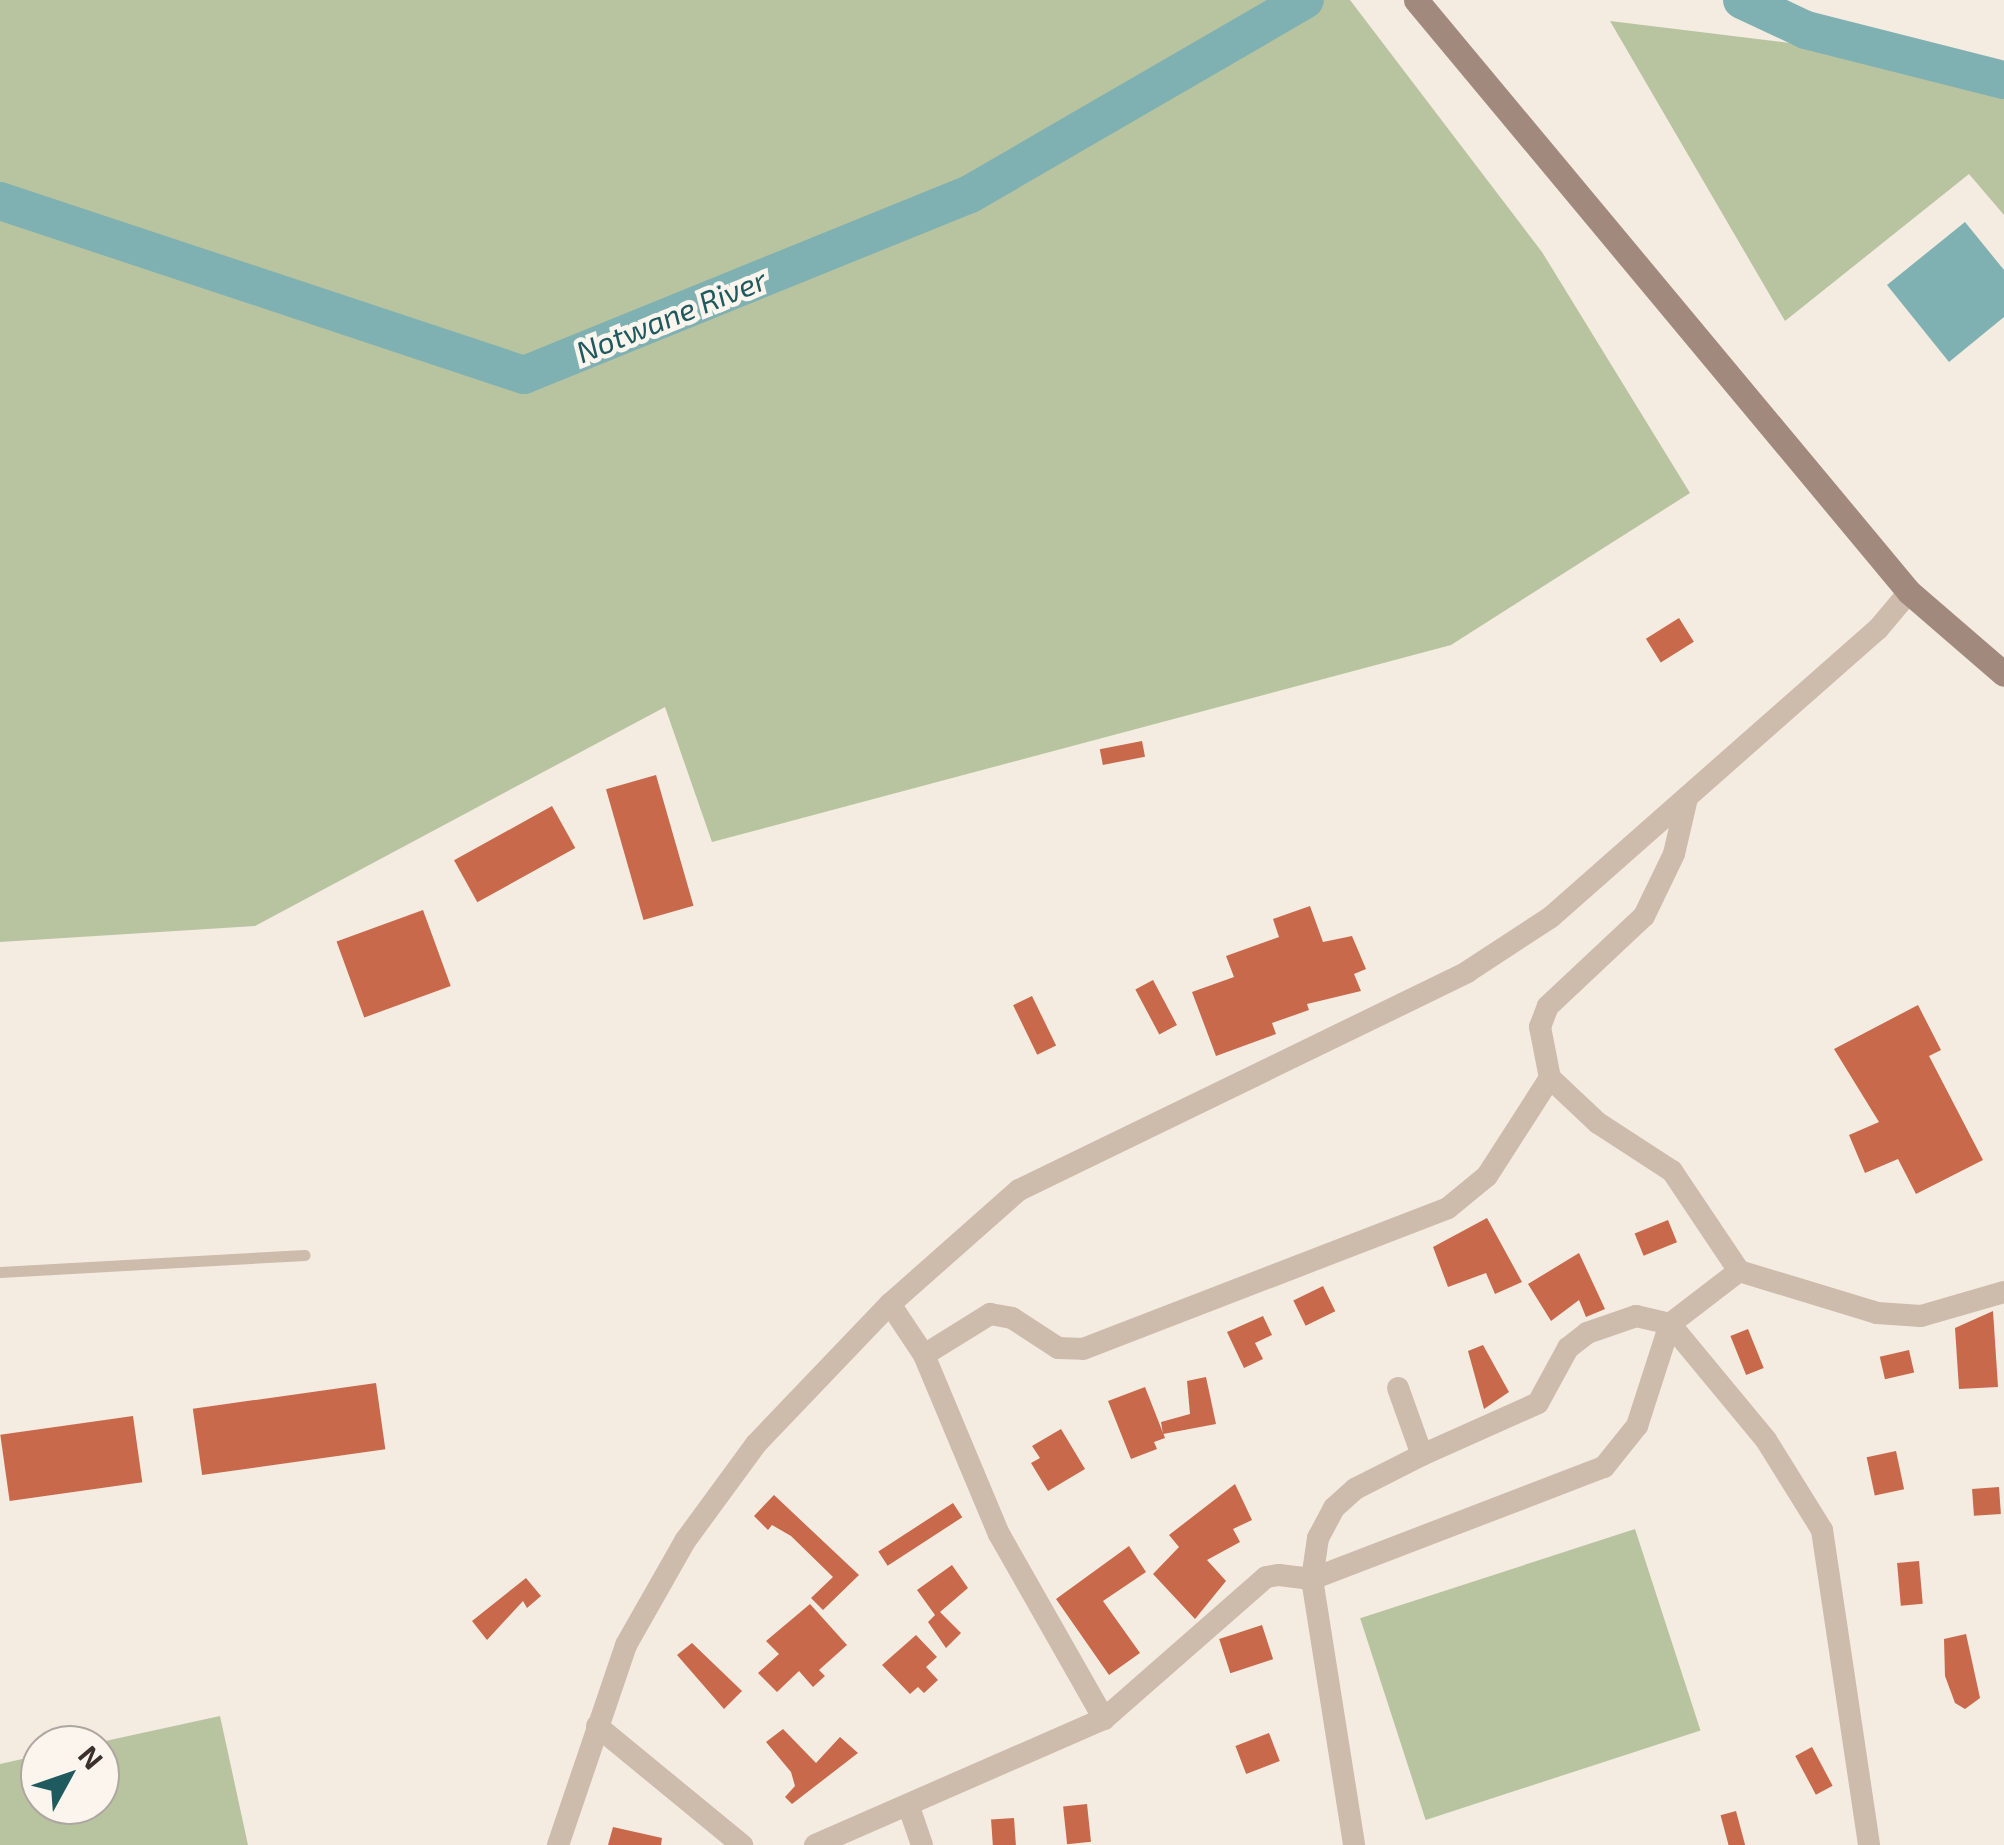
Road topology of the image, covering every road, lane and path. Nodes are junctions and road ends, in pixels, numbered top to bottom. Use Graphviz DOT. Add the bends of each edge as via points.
graph roads {
  1 [pos="1416,0"];
  2 [pos="1909,592"];
  3 [pos="2004,674"];
  4 [pos="1687,798"];
  5 [pos="1550,1078"];
  6 [pos="305,1254"];
  7 [pos="1740,1271"];
  8 [pos="0,1272"];
  9 [pos="2004,1292"];
  10 [pos="890,1304"];
  11 [pos="1670,1324"];
  12 [pos="924,1354"];
  13 [pos="1398,1388"];
  14 [pos="1422,1455"];
  15 [pos="1312,1578"];
  16 [pos="1104,1719"];
  17 [pos="596,1726"];
  18 [pos="908,1807"];
  19 [pos="558,1845"];
  20 [pos="742,1845"];
  21 [pos="815,1845"];
  22 [pos="922,1845"];
  23 [pos="1354,1845"];
  24 [pos="1869,1845"];
  1 -- 2 [label="street"];
  2 -- 3 [label="street"];
  2 -- 4 [label="street" via="1878,629"];
  4 -- 5 [label="street" via="1674,854 1644,916 1548,1006 1540,1027"];
  4 -- 10 [label="street" via="1551,917 1467,972 1019,1190"];
  5 -- 7 [label="street" via="1598,1123 1672,1171"];
  5 -- 12 [label="street" via="1487,1176 1448,1208 1083,1350 1058,1348 1012,1318 990,1314"];
  6 -- 8 [label="lane"];
  7 -- 9 [label="street" via="1878,1313 1921,1316"];
  7 -- 11 [label="street"];
  10 -- 12 [label="street"];
  10 -- 17 [label="street" via="756,1444 684,1541 626,1645"];
  11 -- 14 [label="street" via="1636,1316 1587,1333 1568,1348 1538,1403"];
  11 -- 15 [label="street" via="1637,1426 1604,1467"];
  11 -- 24 [label="street" via="1766,1440 1822,1530"];
  12 -- 16 [label="street" via="999,1534"];
  13 -- 14 [label="street"];
  14 -- 15 [label="street" via="1334,1508 1318,1538"];
  15 -- 16 [label="street" via="1266,1577"];
  15 -- 23 [label="street"];
  16 -- 18 [label="street"];
  17 -- 19 [label="street"];
  17 -- 20 [label="street"];
  18 -- 21 [label="street"];
  18 -- 22 [label="street"];
}
